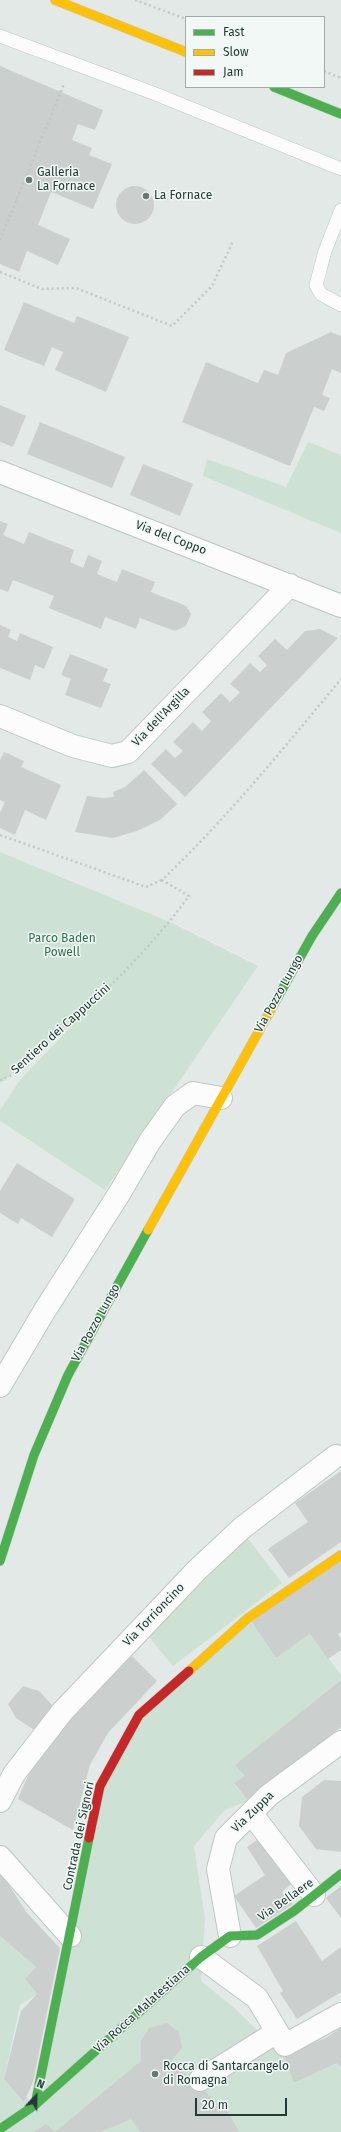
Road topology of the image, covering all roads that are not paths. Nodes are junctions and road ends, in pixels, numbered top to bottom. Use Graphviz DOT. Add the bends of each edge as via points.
graph roads {
  1 [pos="55,0"];
  2 [pos="0,36"];
  3 [pos="185,52"];
  4 [pos="276,88"];
  5 [pos="341,114"];
  6 [pos="341,169"];
  7 [pos="341,210"];
  8 [pos="341,305"];
  9 [pos="0,472"];
  10 [pos="290,585"];
  11 [pos="341,606"];
  12 [pos="0,716"];
  13 [pos="341,893"];
  14 [pos="221,1098"];
  15 [pos="0,1386"];
  16 [pos="336,1456"];
  17 [pos="341,1555"];
  18 [pos="0,1561"];
  19 [pos="341,1742"];
  20 [pos="0,1801"];
  21 [pos="251,1813"];
  22 [pos="0,1857"];
  23 [pos="341,1874"];
  24 [pos="314,1895"];
  25 [pos="70,1936"];
  26 [pos="230,1936"];
  27 [pos="201,1957"];
  28 [pos="341,2014"];
  29 [pos="281,2038"];
  30 [pos="200,2080"];
  31 [pos="35,2105"];
  32 [pos="0,2130"];
  1 -- 3 [label="street"];
  2 -- 6 [label="lane" via="152,93"];
  4 -- 5 [label="street"];
  7 -- 8 [label="lane" via="325,251 316,285 321,294"];
  9 -- 10 [label="street, Via del Coppo"];
  10 -- 11 [label="street, Via del Coppo"];
  10 -- 12 [label="street, Via dell'Argilla" via="128,752 112,756 73,746"];
  13 -- 14 [label="street, Via Pozzo Lungo" via="312,936"];
  14 -- 15 [label="street" via="193,1093 175,1106 150,1141"];
  14 -- 18 [label="street, Via Pozzo Lungo" via="68,1375 34,1455"];
  16 -- 20 [label="street, Via Torrioncino" via="242,1528 197,1570 62,1712 14,1774"];
  17 -- 25 [label="street, Contrada dei Signori" via="248,1618 139,1715 100,1786"];
  19 -- 21 [label="street, Via Zuppa" via="269,1795"];
  21 -- 24 [label="street"];
  21 -- 26 [label="street, Via Zuppa" via="226,1838 218,1869"];
  22 -- 25 [label="street"];
  23 -- 24 [label="street, Via Bellaere"];
  24 -- 26 [label="street, Via Bellaere" via="257,1935"];
  25 -- 31 [label="street, Contrada dei Signori"];
  26 -- 27 [label="street"];
  27 -- 29 [label="street, Via Rocca Malatestiana" via="257,1998"];
  27 -- 31 [label="street, Via Rocca Malatestiana"];
  28 -- 29 [label="street"];
  29 -- 30 [label="street"];
  31 -- 32 [label="street, Via Rocca Malatestiana"];
}
